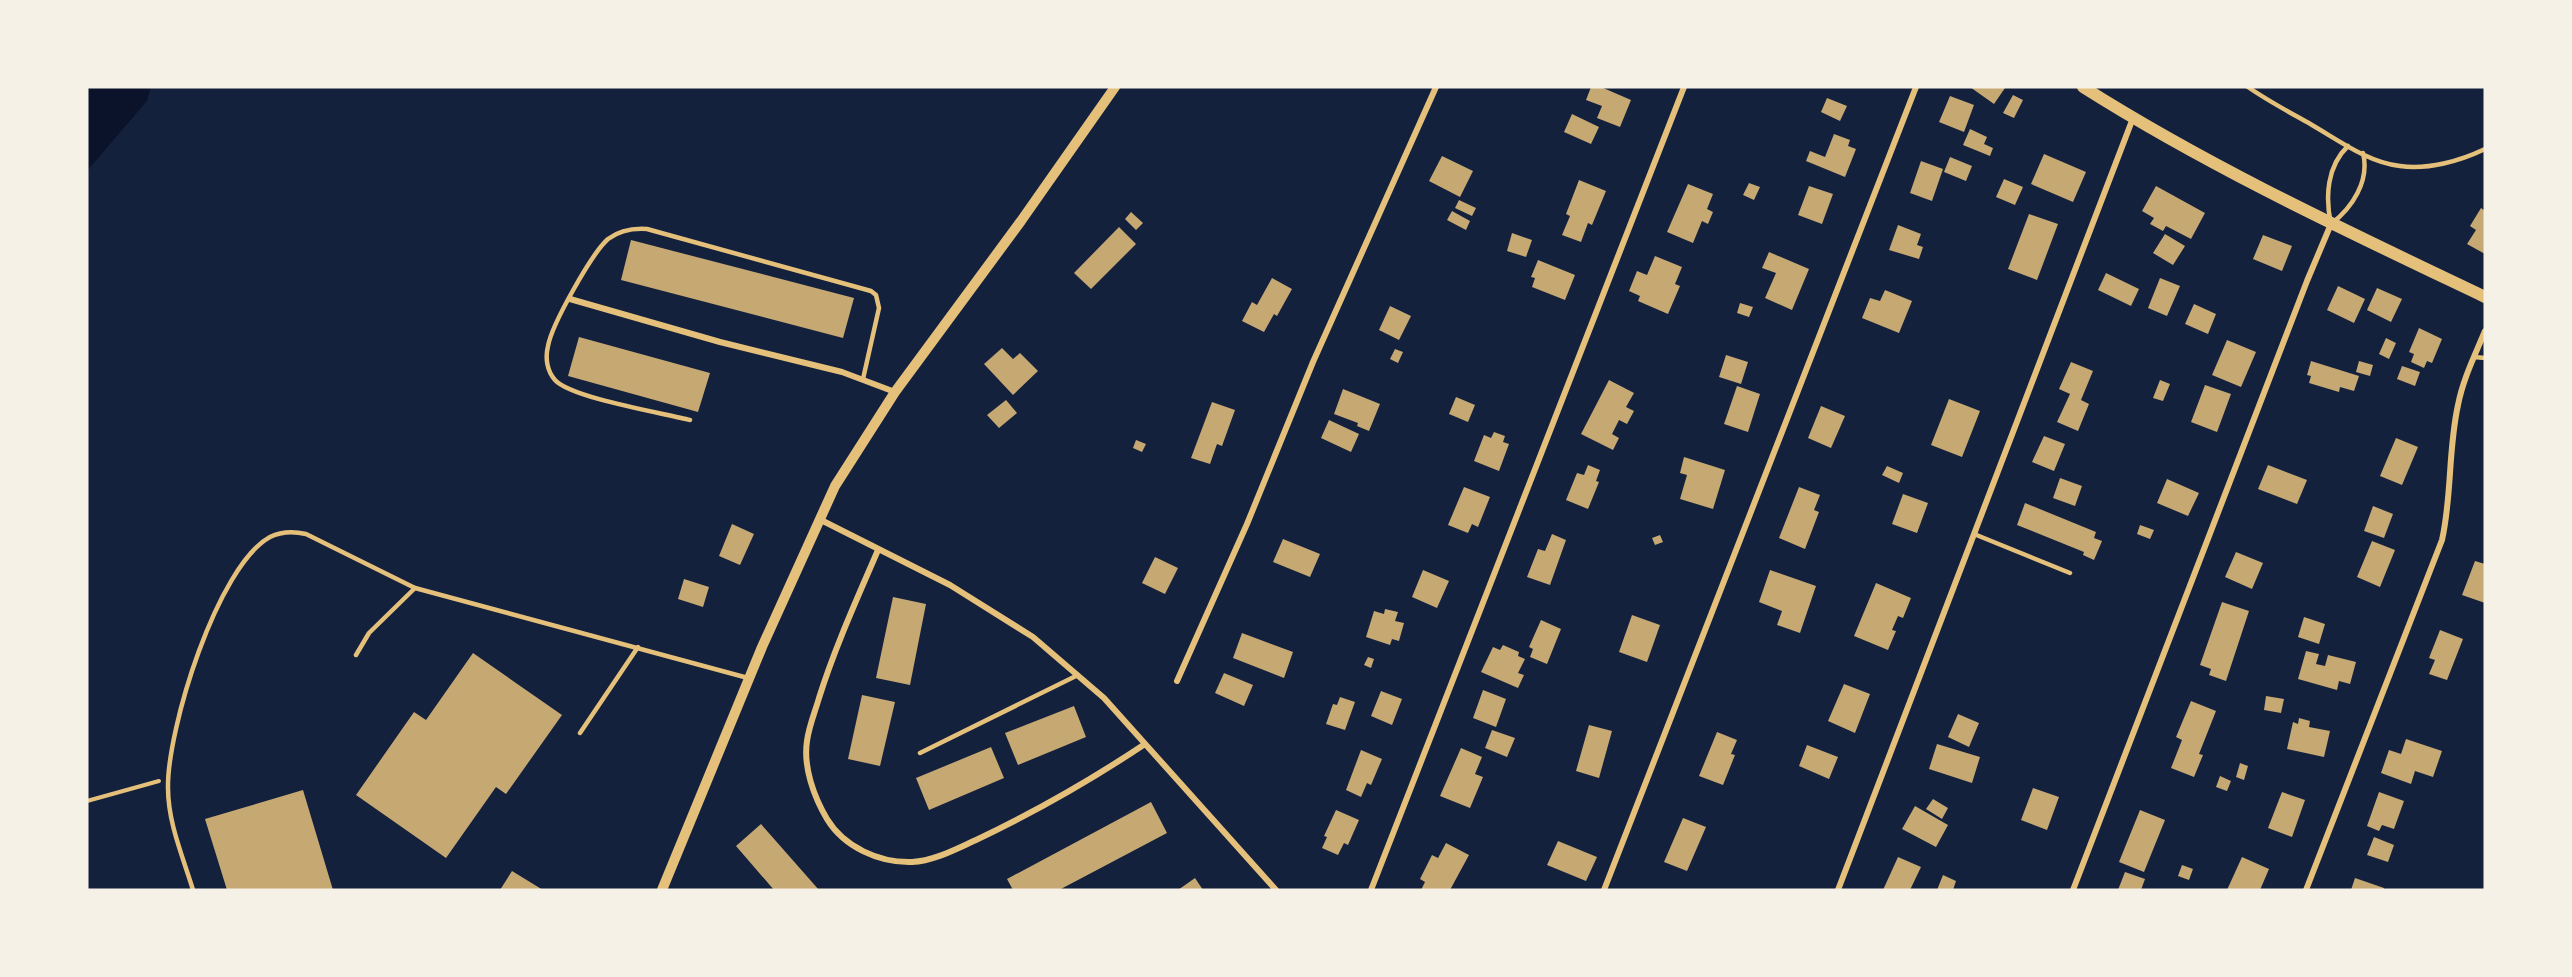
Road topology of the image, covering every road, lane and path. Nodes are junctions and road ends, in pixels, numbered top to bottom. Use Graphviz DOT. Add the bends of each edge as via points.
graph roads {
  1 [pos="1115,87"];
  2 [pos="1437,87"];
  3 [pos="1684,87"];
  4 [pos="1916,87"];
  5 [pos="2248,87"];
  6 [pos="2090,89"];
  7 [pos="2133,118"];
  8 [pos="2348,146"];
  9 [pos="2485,149"];
  10 [pos="2363,153"];
  11 [pos="2331,224"];
  12 [pos="2485,297"];
  13 [pos="570,299"];
  14 [pos="2485,331"];
  15 [pos="2474,357"];
  16 [pos="2485,358"];
  17 [pos="863,379"];
  18 [pos="895,392"];
  19 [pos="690,420"];
  20 [pos="818,518"];
  21 [pos="1974,534"];
  22 [pos="878,550"];
  23 [pos="2070,573"];
  24 [pos="416,588"];
  25 [pos="638,647"];
  26 [pos="356,655"];
  27 [pos="1078,675"];
  28 [pos="748,678"];
  29 [pos="1177,681"];
  30 [pos="580,733"];
  31 [pos="1145,744"];
  32 [pos="920,753"];
  33 [pos="168,778"];
  34 [pos="87,801"];
  35 [pos="193,890"];
  36 [pos="662,890"];
  37 [pos="1276,890"];
  38 [pos="1371,890"];
  39 [pos="1604,890"];
  40 [pos="1838,890"];
  41 [pos="2073,890"];
  42 [pos="2306,890"];
  1 -- 18 [label="street"];
  2 -- 29 [label="street" via="1313,362"];
  3 -- 38 [label="street"];
  4 -- 39 [label="street"];
  5 -- 8 [label="lane"];
  6 -- 7 [label="main road"];
  7 -- 11 [label="main road"];
  7 -- 21 [label="street"];
  8 -- 10 [label="lane"];
  8 -- 11 [label="lane" via="2338,158 2328,189"];
  9 -- 10 [label="lane" via="2426,166 2399,166"];
  10 -- 11 [label="lane" via="2365,168 2353,203"];
  11 -- 12 [label="main road"];
  11 -- 41 [label="street"];
  13 -- 17 [label="street"];
  13 -- 17 [label="lane" via="594,255 608,239 633,228 658,232 871,291 879,308"];
  13 -- 19 [label="lane" via="548,344 546,357 553,378 561,386 582,394"];
  14 -- 15 [label="street"];
  15 -- 16 [label="lane"];
  15 -- 42 [label="street" via="2458,406 2451,447 2449,511 2442,540"];
  17 -- 18 [label="street"];
  18 -- 20 [label="street" via="852,455"];
  20 -- 22 [label="street"];
  20 -- 28 [label="street"];
  21 -- 23 [label="lane"];
  21 -- 40 [label="street"];
  22 -- 27 [label="street" via="994,611 1034,637"];
  22 -- 31 [label="street" via="826,675 807,742 808,765 820,807 846,842 889,860 912,862 933,858 992,832 1097,776"];
  24 -- 25 [label="lane"];
  24 -- 26 [label="lane" via="369,633"];
  24 -- 33 [label="lane" via="306,534 287,531 269,538 234,574 218,603 183,704"];
  25 -- 28 [label="lane"];
  25 -- 30 [label="lane"];
  27 -- 31 [label="street"];
  27 -- 32 [label="lane"];
  28 -- 36 [label="street"];
  31 -- 37 [label="street"];
  33 -- 34 [label="path"];
  33 -- 35 [label="lane" via="171,817"];
}
